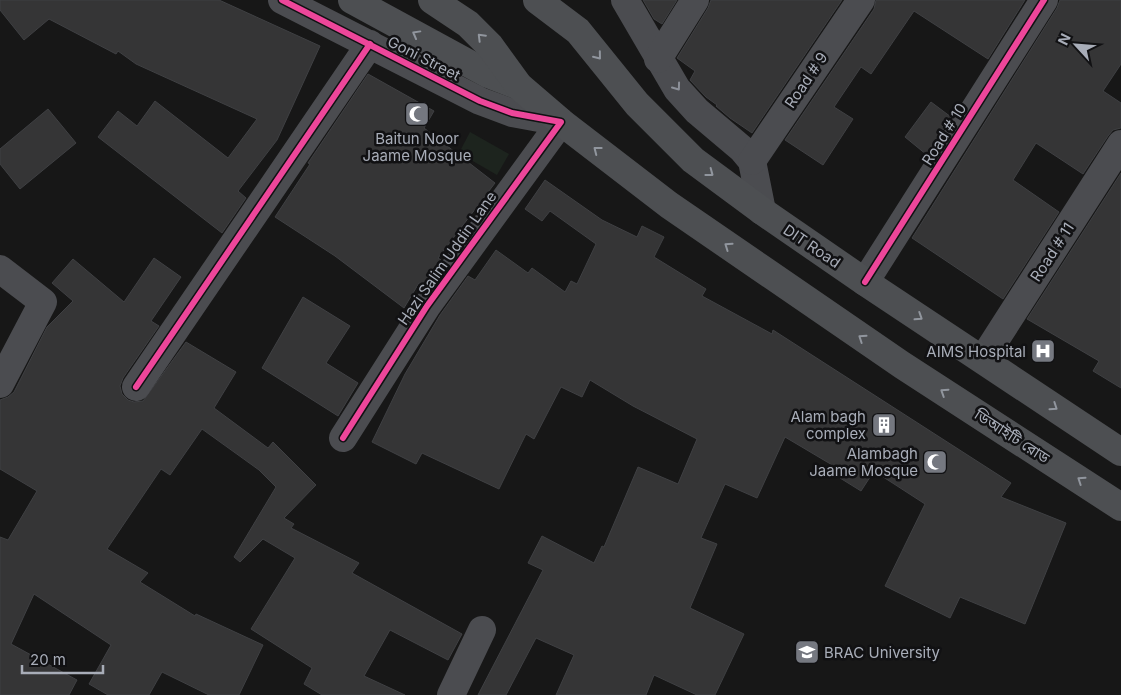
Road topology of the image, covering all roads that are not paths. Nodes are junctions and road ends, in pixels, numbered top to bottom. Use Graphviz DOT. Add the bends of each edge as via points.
graph roads {
  1 [pos="282,0"];
  2 [pos="352,0"];
  3 [pos="432,0"];
  4 [pos="537,0"];
  5 [pos="556,0"];
  6 [pos="625,0"];
  7 [pos="695,0"];
  8 [pos="860,0"];
  9 [pos="1044,0"];
  10 [pos="578,31"];
  11 [pos="370,44"];
  12 [pos="658,59"];
  13 [pos="519,86"];
  14 [pos="560,122"];
  15 [pos="1121,144"];
  16 [pos="752,161"];
  17 [pos="762,211"];
  18 [pos="0,269"];
  19 [pos="865,282"];
  20 [pos="983,359"];
  21 [pos="0,384"];
  22 [pos="136,387"];
  23 [pos="343,438"];
  24 [pos="1119,448"];
  25 [pos="1121,507"];
  26 [pos="482,630"];
  27 [pos="451,695"];
  1 -- 11 [label="street, Goni Street"];
  13 -- 2 [label="main road, one-way" via="488,74"];
  13 -- 3 [label="main road, one-way" via="490,46 468,24"];
  4 -- 10 [label="main road, DIT Road"];
  5 -- 10 [label="main road"];
  6 -- 12 [label="street"];
  7 -- 12 [label="street"];
  8 -- 16 [label="street, Road # 9"];
  9 -- 19 [label="street, Road # 10"];
  10 -- 17 [label="main road, DIT Road, one-way" via="665,134 693,160"];
  11 -- 14 [label="street, Goni Street" via="480,101 512,112"];
  11 -- 22 [label="street"];
  12 -- 16 [label="street, one-way" via="677,89 697,111"];
  13 -- 14 [label="main road"];
  14 -- 23 [label="street, Hazi Salim Uddin Lane" via="427,306"];
  25 -- 14 [label="main road, one-way" via="785,286 669,205"];
  15 -- 20 [label="street, Road # 11"];
  16 -- 17 [label="street"];
  17 -- 19 [label="main road, DIT Road"];
  18 -- 21 [label="street" via="43,302"];
  19 -- 20 [label="main road, DIT Road, one-way"];
  20 -- 24 [label="main road, DIT Road, one-way"];
  26 -- 27 [label="street"];
}
